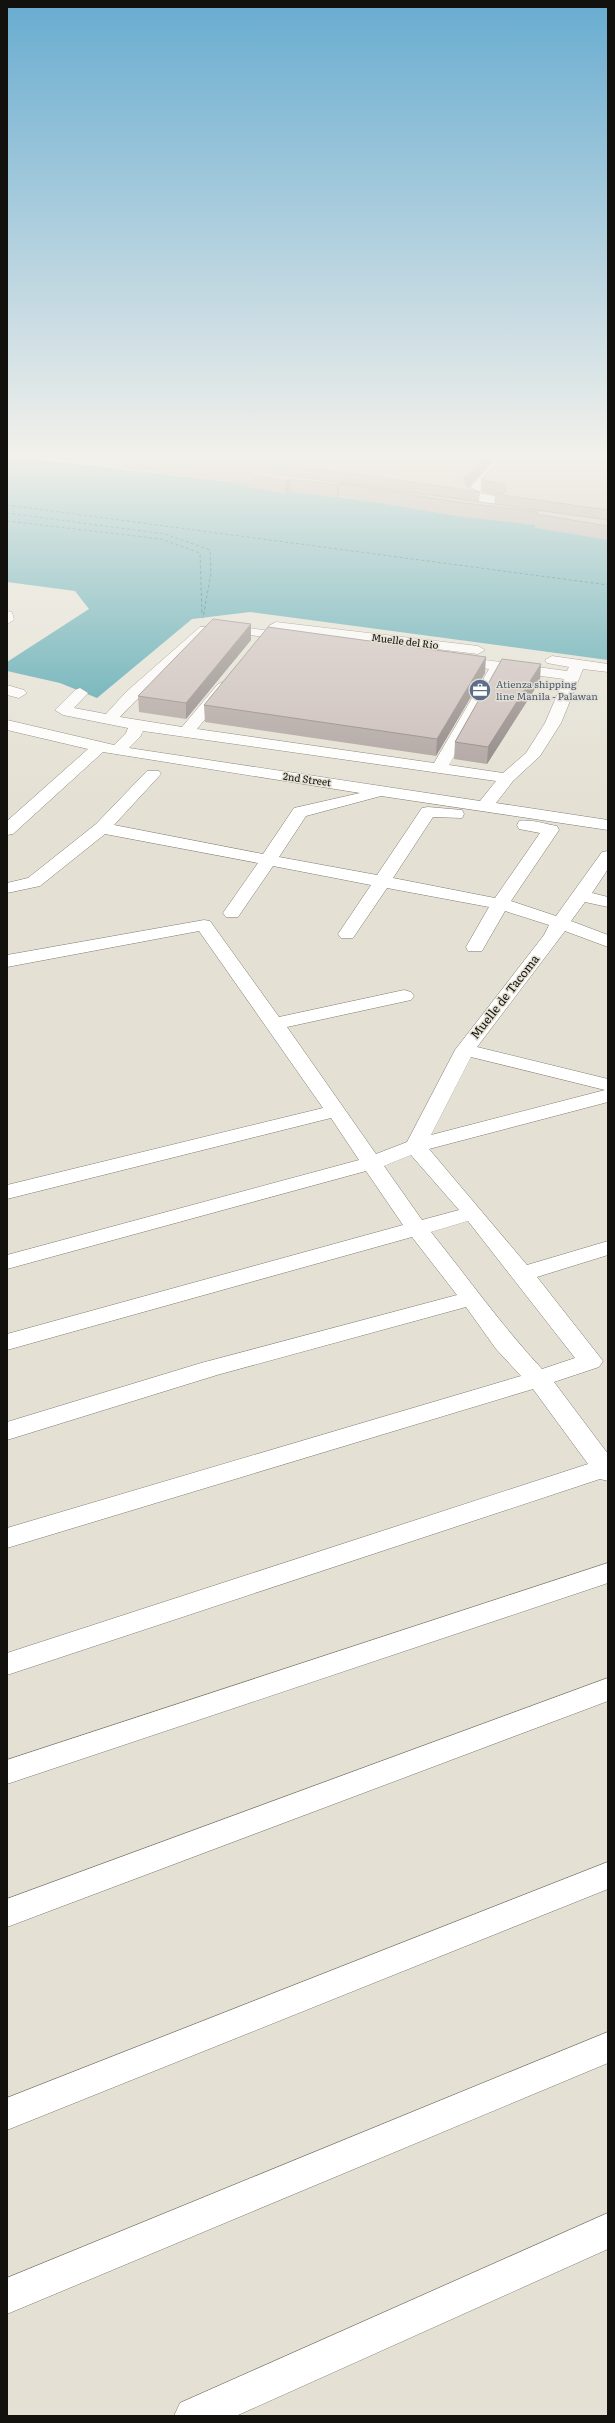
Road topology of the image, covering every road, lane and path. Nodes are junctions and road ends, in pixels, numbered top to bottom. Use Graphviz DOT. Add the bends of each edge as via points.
graph roads {
  1 [pos="7,615"];
  2 [pos="202,618"];
  3 [pos="7,620"];
  4 [pos="266,634"];
  5 [pos="256,646"];
  6 [pos="498,666"];
  7 [pos="608,668"];
  8 [pos="574,670"];
  9 [pos="231,677"];
  10 [pos="80,693"];
  11 [pos="110,719"];
  12 [pos="7,725"];
  13 [pos="136,725"];
  14 [pos="186,732"];
  15 [pos="100,747"];
  16 [pos="117,751"];
  17 [pos="439,768"];
  18 [pos="153,774"];
  19 [pos="507,778"];
  20 [pos="389,791"];
  21 [pos="484,807"];
  22 [pos="608,825"];
  23 [pos="102,828"];
  24 [pos="7,830"];
  25 [pos="608,856"];
  26 [pos="269,859"];
  27 [pos="382,881"];
  28 [pos="7,888"];
  29 [pos="582,896"];
  30 [pos="608,902"];
  31 [pos="500,904"];
  32 [pos="232,913"];
  33 [pos="559,924"];
  34 [pos="347,934"];
  35 [pos="608,941"];
  36 [pos="475,947"];
  37 [pos="7,961"];
  38 [pos="404,996"];
  39 [pos="274,1024"];
  40 [pos="465,1050"];
  41 [pos="608,1085"];
  42 [pos="608,1096"];
  43 [pos="336,1111"];
  44 [pos="415,1146"];
  45 [pos="372,1163"];
  46 [pos="7,1192"];
  47 [pos="473,1213"];
  48 [pos="417,1229"];
  49 [pos="608,1248"];
  50 [pos="7,1262"];
  51 [pos="523,1274"];
  52 [pos="472,1298"];
  53 [pos="7,1342"];
  54 [pos="599,1358"];
  55 [pos="538,1379"];
  56 [pos="7,1431"];
  57 [pos="607,1469"];
  58 [pos="7,1538"];
  59 [pos="608,1573"];
  60 [pos="7,1664"];
  61 [pos="608,1689"];
  62 [pos="7,1772"];
  63 [pos="608,1875"];
  64 [pos="7,1913"];
  65 [pos="608,2047"];
  66 [pos="7,2114"];
  67 [pos="608,2231"];
  68 [pos="7,2296"];
  69 [pos="193,2416"];
  1 -- 3 [label="street"];
  2 -- 8 [label="street, Muelle del Rio"];
  4 -- 5 [label="street"];
  4 -- 6 [label="street"];
  4 -- 11 [label="street" via="227,629 205,630 131,695"];
  6 -- 8 [label="street"];
  6 -- 17 [label="street"];
  7 -- 8 [label="street, Muelle del Rio"];
  8 -- 19 [label="street" via="553,723 532,756"];
  9 -- 14 [label="street"];
  10 -- 11 [label="street" via="63,710"];
  11 -- 13 [label="street"];
  12 -- 15 [label="street, 2nd Street"];
  13 -- 14 [label="street"];
  13 -- 16 [label="street" via="134,734"];
  14 -- 17 [label="street"];
  15 -- 16 [label="street, 2nd Street"];
  15 -- 24 [label="street"];
  16 -- 20 [label="street, 2nd Street"];
  17 -- 19 [label="street"];
  18 -- 23 [label="street"];
  19 -- 21 [label="street"];
  20 -- 21 [label="street, 2nd Street"];
  20 -- 26 [label="street" via="300,812"];
  21 -- 22 [label="street, 2nd Street"];
  23 -- 26 [label="street"];
  23 -- 28 [label="street" via="34,882"];
  25 -- 29 [label="street, Muelle de Tacoma"];
  26 -- 27 [label="street"];
  26 -- 32 [label="street"];
  27 -- 31 [label="street"];
  27 -- 31 [label="street" via="428,812 550,829"];
  27 -- 34 [label="street"];
  29 -- 30 [label="street"];
  29 -- 33 [label="street, Muelle de Tacoma"];
  31 -- 33 [label="street" via="522,909"];
  31 -- 36 [label="street"];
  33 -- 35 [label="street"];
  33 -- 40 [label="street, Muelle de Tacoma" via="553,936"];
  37 -- 39 [label="street" via="204,925"];
  38 -- 39 [label="street"];
  39 -- 43 [label="street"];
  40 -- 41 [label="street"];
  40 -- 44 [label="street, Muelle de Tacoma"];
  42 -- 44 [label="street"];
  43 -- 45 [label="street"];
  43 -- 46 [label="street"];
  44 -- 45 [label="street"];
  44 -- 47 [label="street"];
  45 -- 48 [label="street"];
  45 -- 50 [label="street"];
  47 -- 48 [label="street"];
  47 -- 51 [label="street"];
  48 -- 52 [label="street"];
  48 -- 53 [label="street"];
  49 -- 51 [label="street"];
  51 -- 54 [label="street"];
  52 -- 55 [label="street" via="504,1343"];
  52 -- 56 [label="street" via="210,1369"];
  54 -- 55 [label="street"];
  55 -- 57 [label="street"];
  55 -- 58 [label="street"];
  57 -- 60 [label="street"];
  59 -- 62 [label="street"];
  61 -- 64 [label="street"];
  63 -- 66 [label="street"];
  65 -- 68 [label="street"];
  67 -- 69 [label="street"];
}
